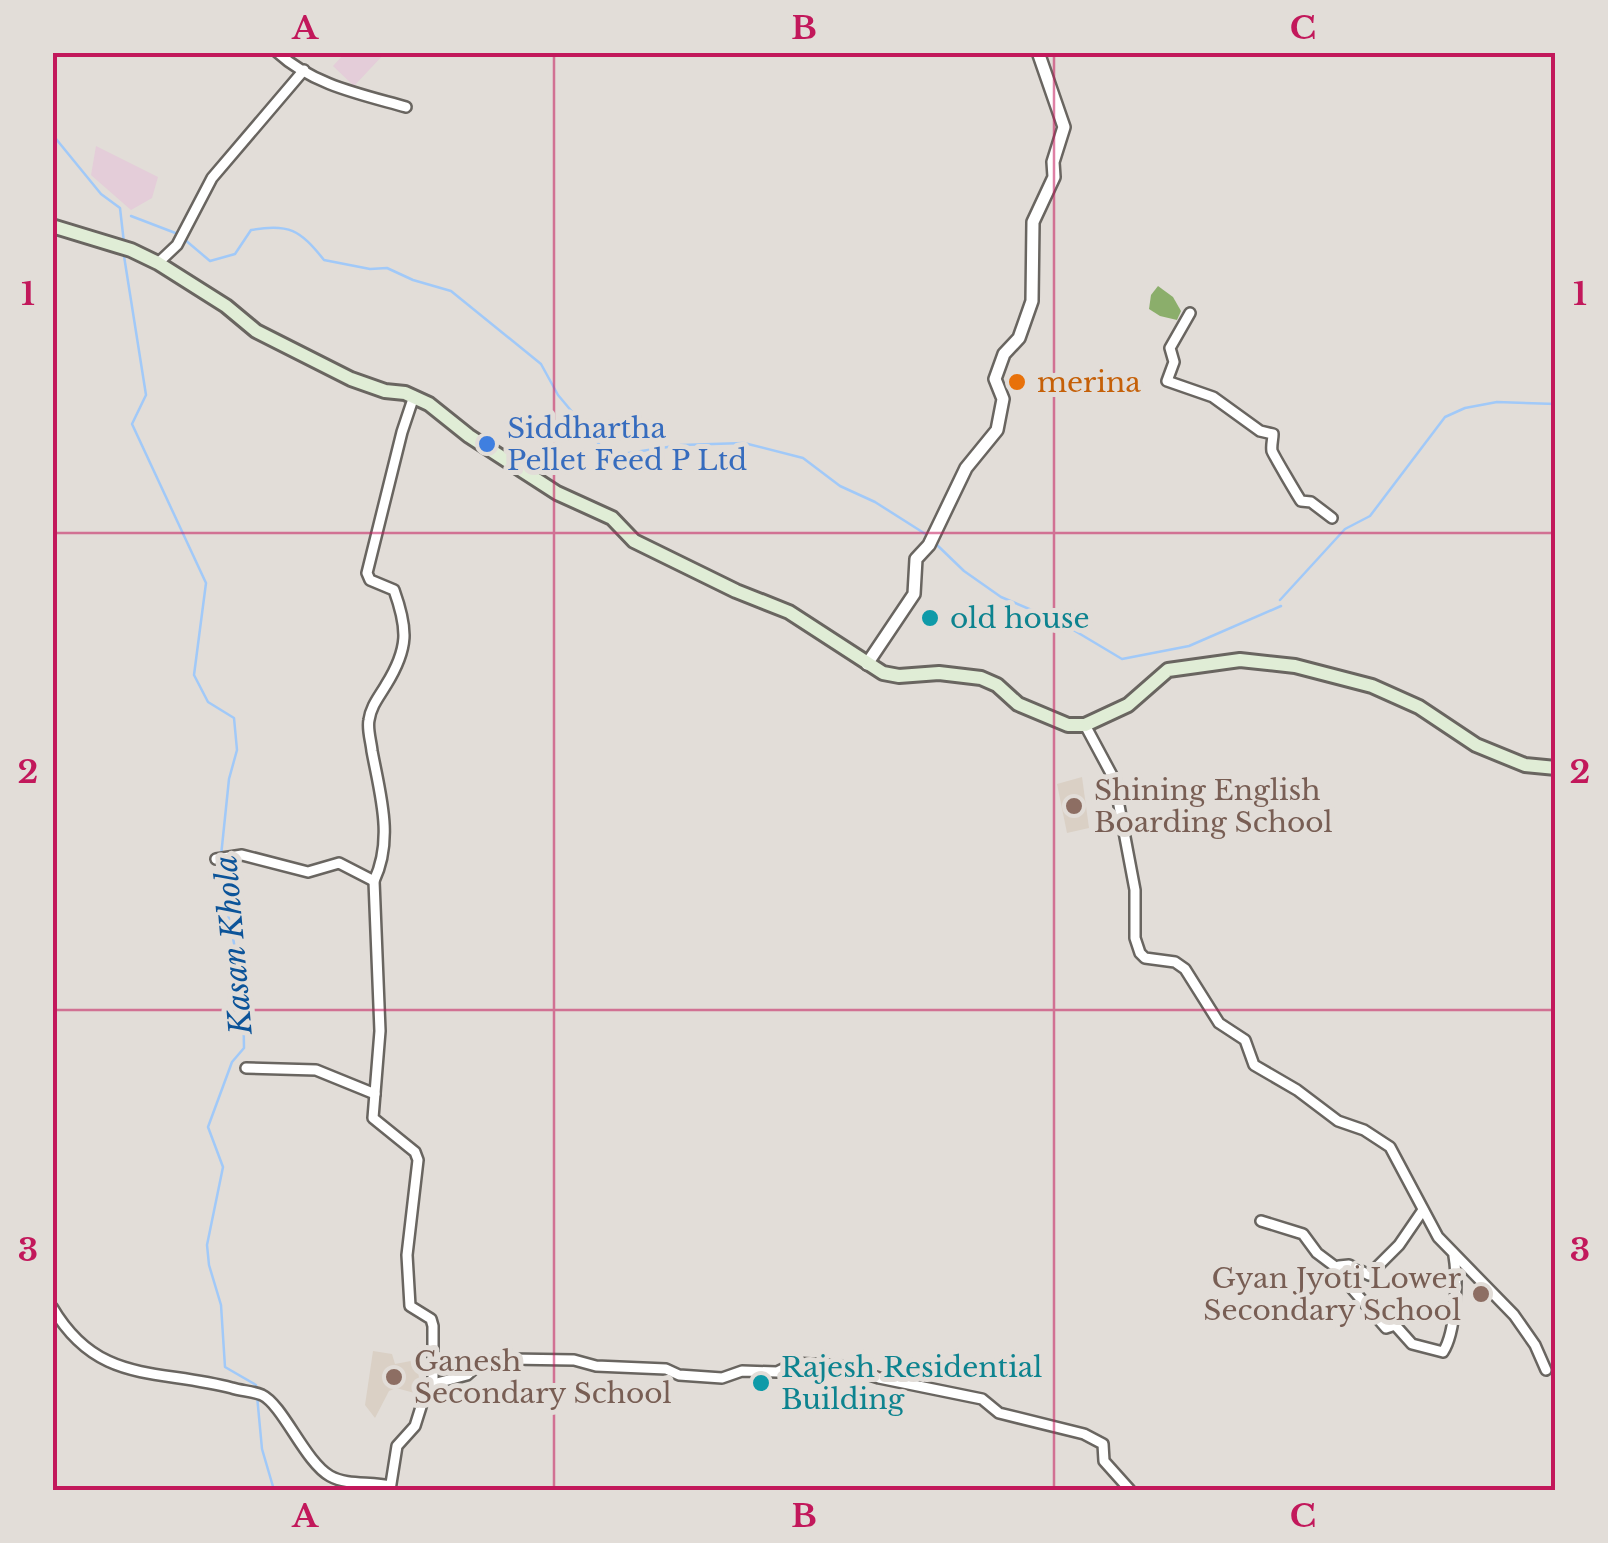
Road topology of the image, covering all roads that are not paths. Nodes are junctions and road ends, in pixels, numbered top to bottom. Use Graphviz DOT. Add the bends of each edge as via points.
graph roads {
  1 [pos="277,52"];
  2 [pos="1038,52"];
  3 [pos="304,70"];
  4 [pos="406,107"];
  5 [pos="52,226"];
  6 [pos="158,263"];
  7 [pos="1190,313"];
  8 [pos="414,396"];
  9 [pos="1332,518"];
  10 [pos="867,664"];
  11 [pos="1085,725"];
  12 [pos="1556,768"];
  13 [pos="216,859"];
  14 [pos="374,880"];
  15 [pos="246,1068"];
  16 [pos="375,1094"];
  17 [pos="1423,1210"];
  18 [pos="1261,1221"];
  19 [pos="1454,1256"];
  20 [pos="1337,1268"];
  21 [pos="52,1307"];
  22 [pos="1546,1370"];
  23 [pos="433,1384"];
  24 [pos="390,1488"];
  25 [pos="1130,1490"];
  1 -- 3 [label="street"];
  2 -- 10 [label="street" via="1064,127 1054,177 1033,222 1032,301 995,379 1003,399 997,430 966,468 916,559 914,594"];
  3 -- 4 [label="street" via="334,87"];
  3 -- 6 [label="street" via="212,178 177,245"];
  5 -- 6 [label="main road"];
  6 -- 8 [label="main road" via="256,331 351,380"];
  7 -- 9 [label="street" via="1170,348 1174,362 1167,381 1213,397 1273,434 1272,452 1297,496"];
  8 -- 10 [label="main road" via="558,493 612,518 634,541 789,612"];
  8 -- 14 [label="street" via="367,572 394,590 406,642 368,722 385,828 384,860"];
  10 -- 11 [label="main road" via="899,676 981,678 1018,704"];
  11 -- 12 [label="main road" via="1128,705 1168,670 1240,660 1372,686 1476,745 1525,765"];
  11 -- 17 [label="street" via="1114,779 1140,953 1184,969 1219,1023 1245,1040 1254,1065 1390,1147"];
  13 -- 14 [label="street" via="242,855 308,872 338,863"];
  14 -- 16 [label="street" via="380,1031"];
  15 -- 16 [label="street" via="316,1070"];
  16 -- 23 [label="street" via="373,1118 418,1160 407,1255 410,1306 433,1326"];
  17 -- 19 [label="street"];
  17 -- 20 [label="street" via="1369,1276 1348,1264"];
  18 -- 20 [label="street" via="1303,1234"];
  19 -- 20 [label="street" via="1458,1278 1443,1352 1412,1344 1395,1325 1386,1328"];
  19 -- 22 [label="street" via="1514,1315"];
  21 -- 24 [label="street" via="98,1359 123,1370 264,1396 328,1476"];
  23 -- 24 [label="street" via="415,1426 397,1446"];
  23 -- 25 [label="street" via="467,1375 483,1361 509,1359 722,1378 742,1370 777,1372 795,1363 842,1366 982,1399 998,1413 1084,1434 1104,1444 1104,1462"];
}
